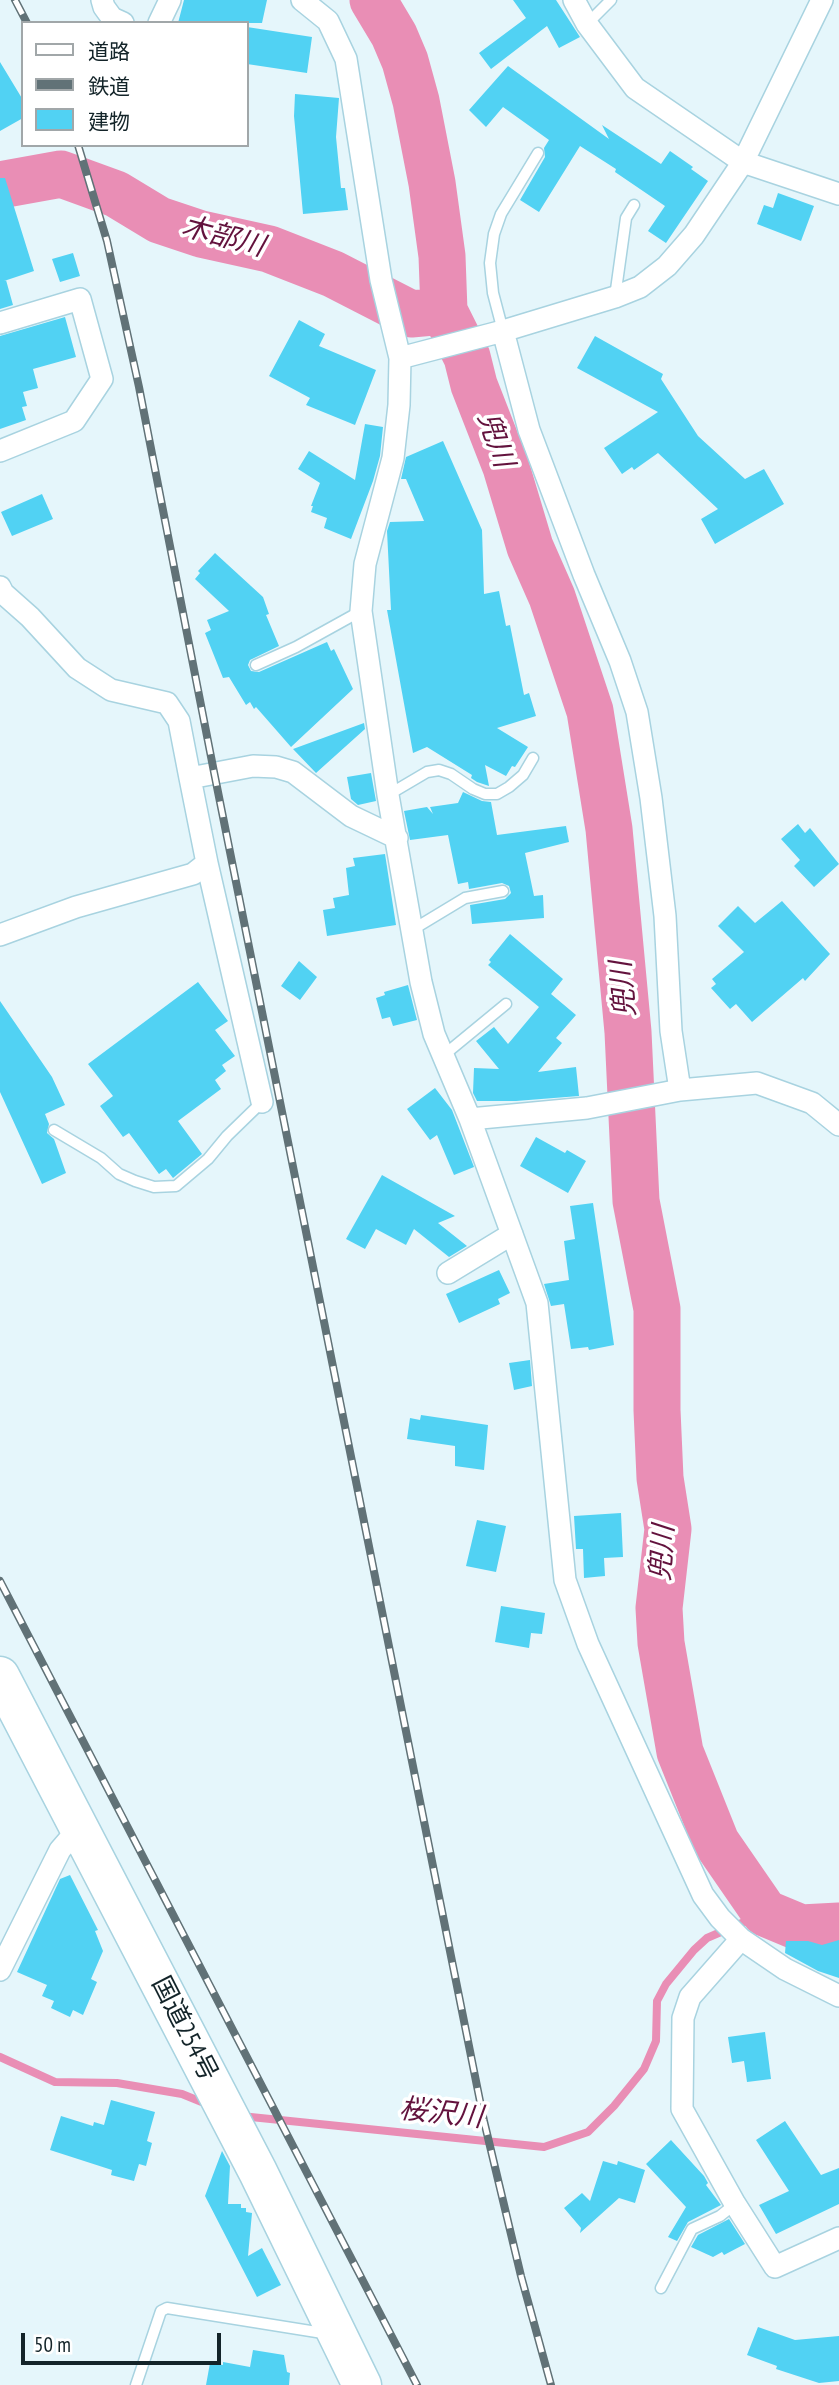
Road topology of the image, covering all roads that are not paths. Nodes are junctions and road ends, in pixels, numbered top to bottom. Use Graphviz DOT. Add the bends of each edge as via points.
graph roads {
  1 [pos="102,0"];
  2 [pos="170,0"];
  3 [pos="302,0"];
  4 [pos="574,0"];
  5 [pos="611,0"];
  6 [pos="822,0"];
  7 [pos="119,21"];
  8 [pos="160,21"];
  9 [pos="587,24"];
  10 [pos="538,153"];
  11 [pos="743,162"];
  12 [pos="839,194"];
  13 [pos="634,205"];
  14 [pos="615,297"];
  15 [pos="0,323"];
  16 [pos="497,332"];
  17 [pos="405,357"];
  18 [pos="0,451"];
  19 [pos="0,587"];
  20 [pos="361,611"];
  21 [pos="256,665"];
  22 [pos="533,758"];
  23 [pos="190,778"];
  24 [pos="388,795"];
  25 [pos="397,838"];
  26 [pos="207,863"];
  27 [pos="503,891"];
  28 [pos="412,930"];
  29 [pos="0,935"];
  30 [pos="506,1004"];
  31 [pos="444,1055"];
  32 [pos="671,1092"];
  33 [pos="262,1102"];
  34 [pos="470,1119"];
  35 [pos="839,1125"];
  36 [pos="54,1130"];
  37 [pos="512,1234"];
  38 [pos="448,1273"];
  39 [pos="0,1676"];
  40 [pos="79,1828"];
  41 [pos="739,1937"];
  42 [pos="0,1970"];
  43 [pos="839,1996"];
  44 [pos="735,2204"];
  45 [pos="839,2238"];
  46 [pos="661,2288"];
  47 [pos="338,2336"];
  48 [pos="136,2385"];
  49 [pos="362,2385"];
  1 -- 7 [label="street"];
  2 -- 8 [label="street"];
  3 -- 17 [label="street" via="328,21 346,59 381,280 389,320"];
  4 -- 9 [label="street"];
  5 -- 9 [label="lane"];
  6 -- 11 [label="street"];
  9 -- 11 [label="street" via="635,88"];
  10 -- 16 [label="lane" via="494,234 490,263"];
  11 -- 12 [label="street"];
  11 -- 14 [label="street" via="694,235 667,266 640,287"];
  13 -- 14 [label="lane" via="626,218"];
  14 -- 16 [label="street"];
  15 -- 18 [label="street" via="80,299 102,379 74,421"];
  16 -- 17 [label="street"];
  16 -- 32 [label="street" via="529,430 637,712 665,915"];
  17 -- 20 [label="street" via="393,458 365,564"];
  19 -- 23 [label="street" via="78,668 111,690 167,703 179,721"];
  20 -- 21 [label="lane"];
  20 -- 24 [label="street"];
  22 -- 24 [label="lane" via="523,775 497,794 472,789 439,770"];
  23 -- 25 [label="street" via="253,766 285,769 351,816"];
  23 -- 26 [label="street"];
  24 -- 25 [label="street"];
  25 -- 28 [label="street"];
  26 -- 29 [label="street" via="193,874 76,907"];
  26 -- 33 [label="street"];
  27 -- 28 [label="lane" via="465,898"];
  28 -- 31 [label="street" via="434,1034"];
  30 -- 31 [label="lane"];
  31 -- 34 [label="street"];
  32 -- 34 [label="street" via="587,1108"];
  32 -- 35 [label="street" via="757,1083 813,1102"];
  33 -- 36 [label="lane" via="176,1186 154,1187 119,1174 102,1158"];
  34 -- 37 [label="street"];
  37 -- 38 [label="street"];
  37 -- 41 [label="street" via="537,1303 565,1580 588,1644 703,1895"];
  39 -- 40 [label="highway, 国道254号"];
  40 -- 42 [label="street" via="60,1850"];
  40 -- 47 [label="highway, 国道254号"];
  41 -- 43 [label="street" via="785,1969"];
  41 -- 44 [label="street" via="690,1997 683,2018 681,2060 682,2109"];
  44 -- 45 [label="street" via="775,2267"];
  44 -- 46 [label="lane" via="692,2229"];
  47 -- 48 [label="lane" via="167,2308 161,2311"];
  47 -- 49 [label="highway, 国道254号"];
}
